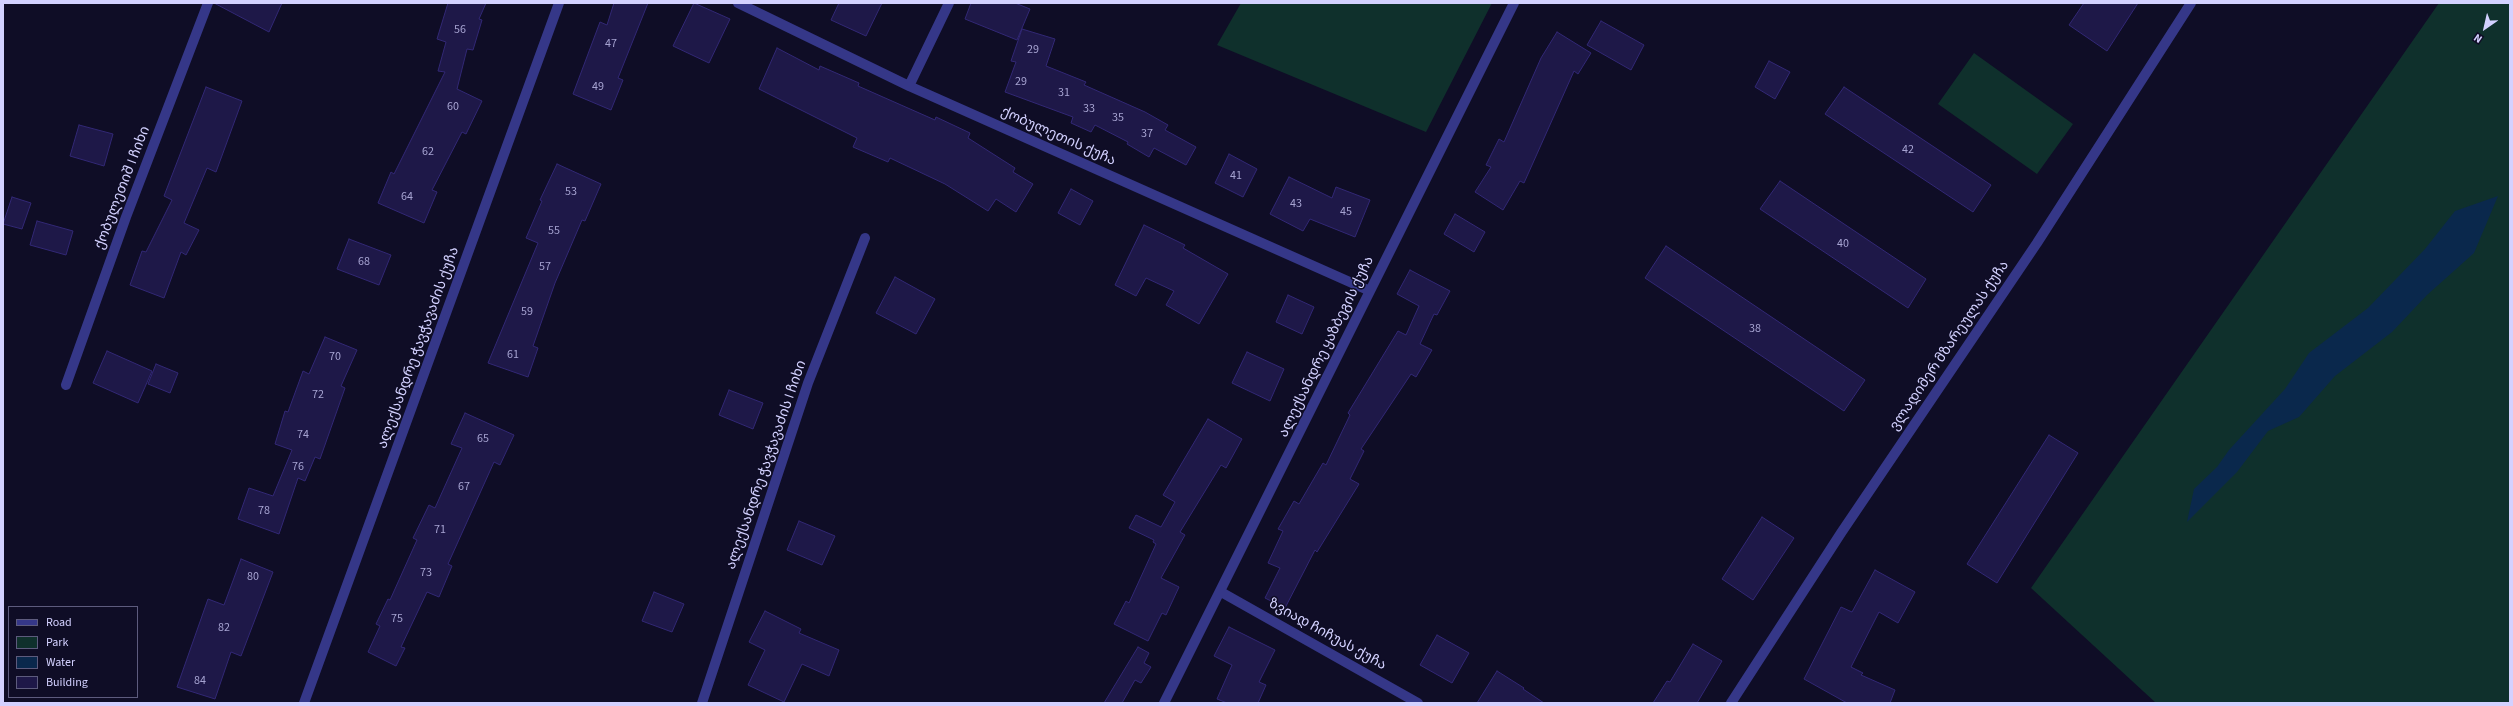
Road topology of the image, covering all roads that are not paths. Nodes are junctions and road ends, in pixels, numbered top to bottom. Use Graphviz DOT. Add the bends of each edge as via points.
graph roads {
  1 [pos="208,3"];
  2 [pos="559,3"];
  3 [pos="738,3"];
  4 [pos="949,3"];
  5 [pos="1514,3"];
  6 [pos="2191,3"];
  7 [pos="909,86"];
  8 [pos="865,238"];
  9 [pos="1370,291"];
  10 [pos="66,385"];
  11 [pos="1221,592"];
  12 [pos="304,703"];
  13 [pos="702,703"];
  14 [pos="1164,703"];
  15 [pos="1418,703"];
  16 [pos="1730,703"];
  1 -- 10 [label="street, ქობულეთიშ I ჩიხი" via="126,217"];
  2 -- 12 [label="street, ალექსანდრე ჭავჭავაძის ქუჩა"];
  3 -- 7 [label="street, ქობულეთის ქუჩა"];
  4 -- 7 [label="street"];
  5 -- 9 [label="street, ალექსანდრე ყაზბეგის ქუჩა"];
  6 -- 16 [label="street, ვლადიმერ მზარეულას ქუჩა" via="2037,243 1841,533"];
  7 -- 9 [label="street, ქობულეთის ქუჩა"];
  8 -- 13 [label="street, ალექსანდრე ჭავჭავაძის I ჩიხი" via="808,383"];
  9 -- 11 [label="street, ალექსანდრე ყაზბეგის ქუჩა"];
  11 -- 14 [label="street, ალექსანდრე ყაზბეგის ქუჩა"];
  11 -- 15 [label="street, ზვიად ჩიჩუას ქუჩა"];
}
